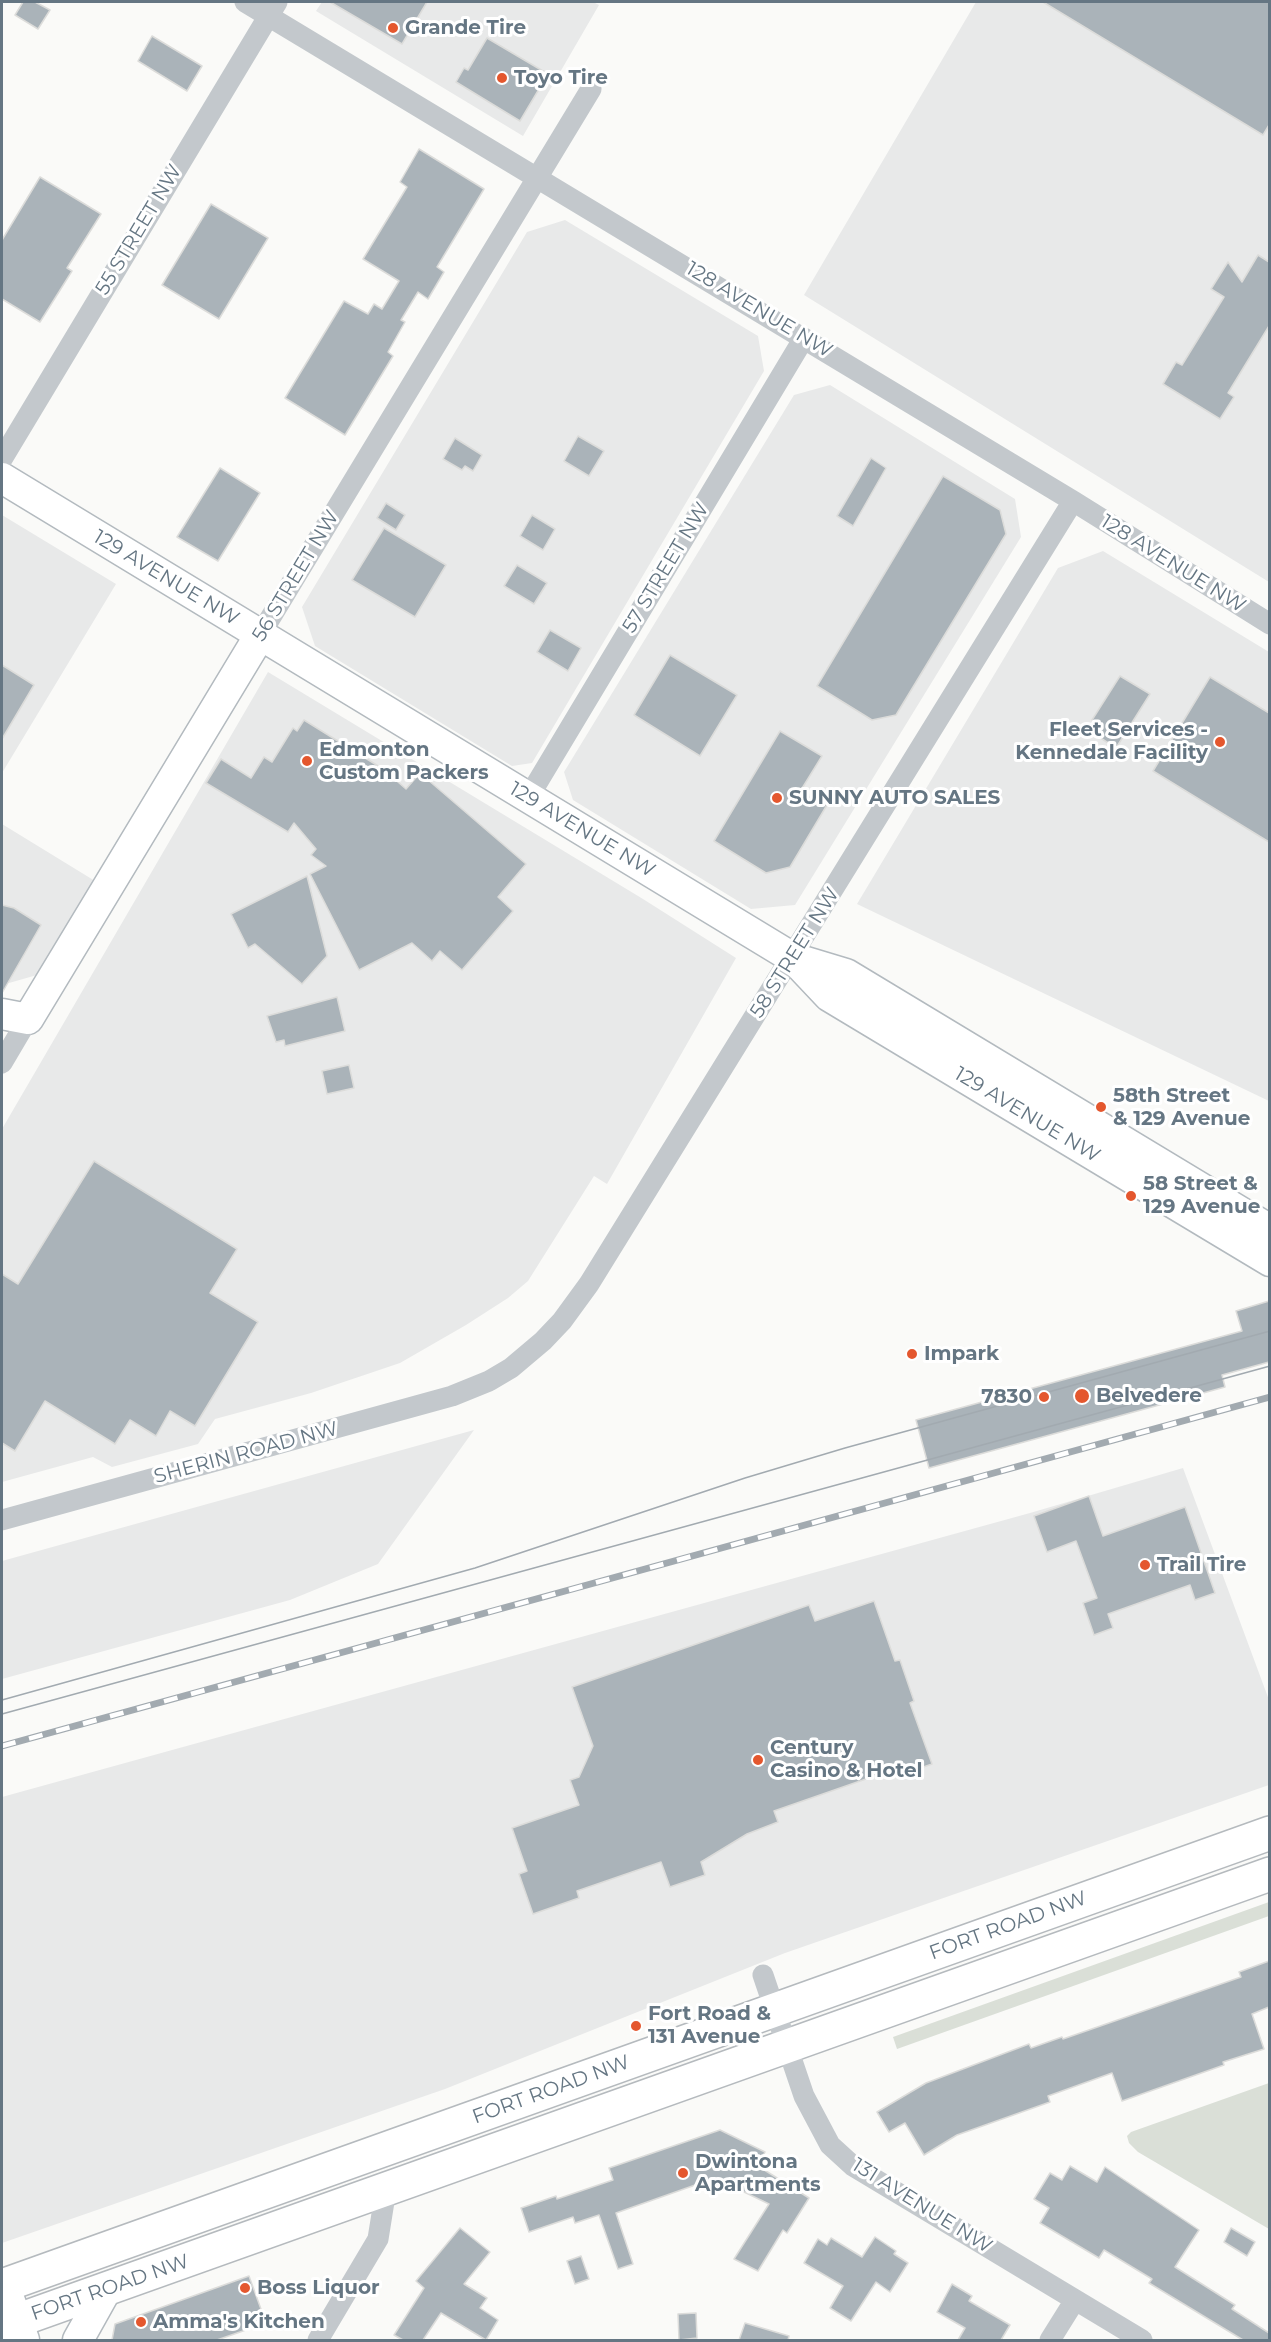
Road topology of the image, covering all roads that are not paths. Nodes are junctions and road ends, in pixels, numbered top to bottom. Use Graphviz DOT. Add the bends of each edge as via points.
graph roads {
  1 [pos="245,2"];
  2 [pos="273,9"];
  3 [pos="591,89"];
  4 [pos="538,178"];
  5 [pos="804,338"];
  6 [pos="2,459"];
  7 [pos="2,478"];
  8 [pos="1073,501"];
  9 [pos="1269,624"];
  10 [pos="260,635"];
  11 [pos="528,798"];
  12 [pos="793,958"];
  13 [pos="15,1017"];
  14 [pos="2,1063"];
  15 [pos="1269,1230"];
  16 [pos="1269,1261"];
  17 [pos="489,1381"];
  18 [pos="2,1520"];
  19 [pos="1269,1833"];
  20 [pos="1269,1874"];
  21 [pos="763,1974"];
  22 [pos="775,2010"];
  23 [pos="787,2046"];
  24 [pos="386,2190"];
  25 [pos="2,2283"];
  26 [pos="106,2290"];
  27 [pos="1075,2300"];
  28 [pos="14,2329"];
  29 [pos="78,2340"];
  30 [pos="318,2340"];
  31 [pos="1050,2340"];
  32 [pos="1142,2340"];
  1 -- 2 [label="street, 128 AVENUE NW"];
  2 -- 4 [label="street, 128 AVENUE NW"];
  2 -- 6 [label="street, 55 STREET NW"];
  3 -- 4 [label="street, 56 STREET NW"];
  4 -- 5 [label="street, 128 AVENUE NW"];
  4 -- 10 [label="street, 56 STREET NW"];
  5 -- 8 [label="street, 128 AVENUE NW"];
  5 -- 11 [label="street, 57 STREET NW"];
  7 -- 10 [label="street, 129 AVENUE NW"];
  8 -- 9 [label="street, 128 AVENUE NW"];
  8 -- 12 [label="street, 58 STREET NW"];
  10 -- 11 [label="street, 129 AVENUE NW"];
  10 -- 13 [label="street, 56 STREET NW"];
  11 -- 12 [label="street, 129 AVENUE NW"];
  12 -- 15 [label="street, 129 AVENUE NW" via="846,974"];
  12 -- 16 [label="street, 129 AVENUE NW" via="829,996"];
  12 -- 17 [label="street, 58 STREET NW" via="576,1305 543,1341"];
  13 -- 14 [label="street, 56 STREET NW"];
  17 -- 18 [label="street, SHERIN ROAD NW" via="434,1402"];
  19 -- 22 [label="main road, FORT ROAD NW"];
  20 -- 23 [label="main road, FORT ROAD NW"];
  21 -- 22 [label="street, 131 AVENUE NW"];
  22 -- 23 [label="street, 131 AVENUE NW"];
  22 -- 25 [label="main road, FORT ROAD NW"];
  23 -- 24 [label="main road, FORT ROAD NW"];
  23 -- 27 [label="street, 131 AVENUE NW" via="804,2096 830,2145 853,2166"];
  24 -- 26 [label="main road, FORT ROAD NW"];
  24 -- 30 [label="street" via="378,2239"];
  25 -- 28 [label="street"];
  26 -- 28 [label="main road, FORT ROAD NW"];
  26 -- 29 [label="street"];
  27 -- 31 [label="street"];
  27 -- 32 [label="street, 131 AVENUE NW"];
}
